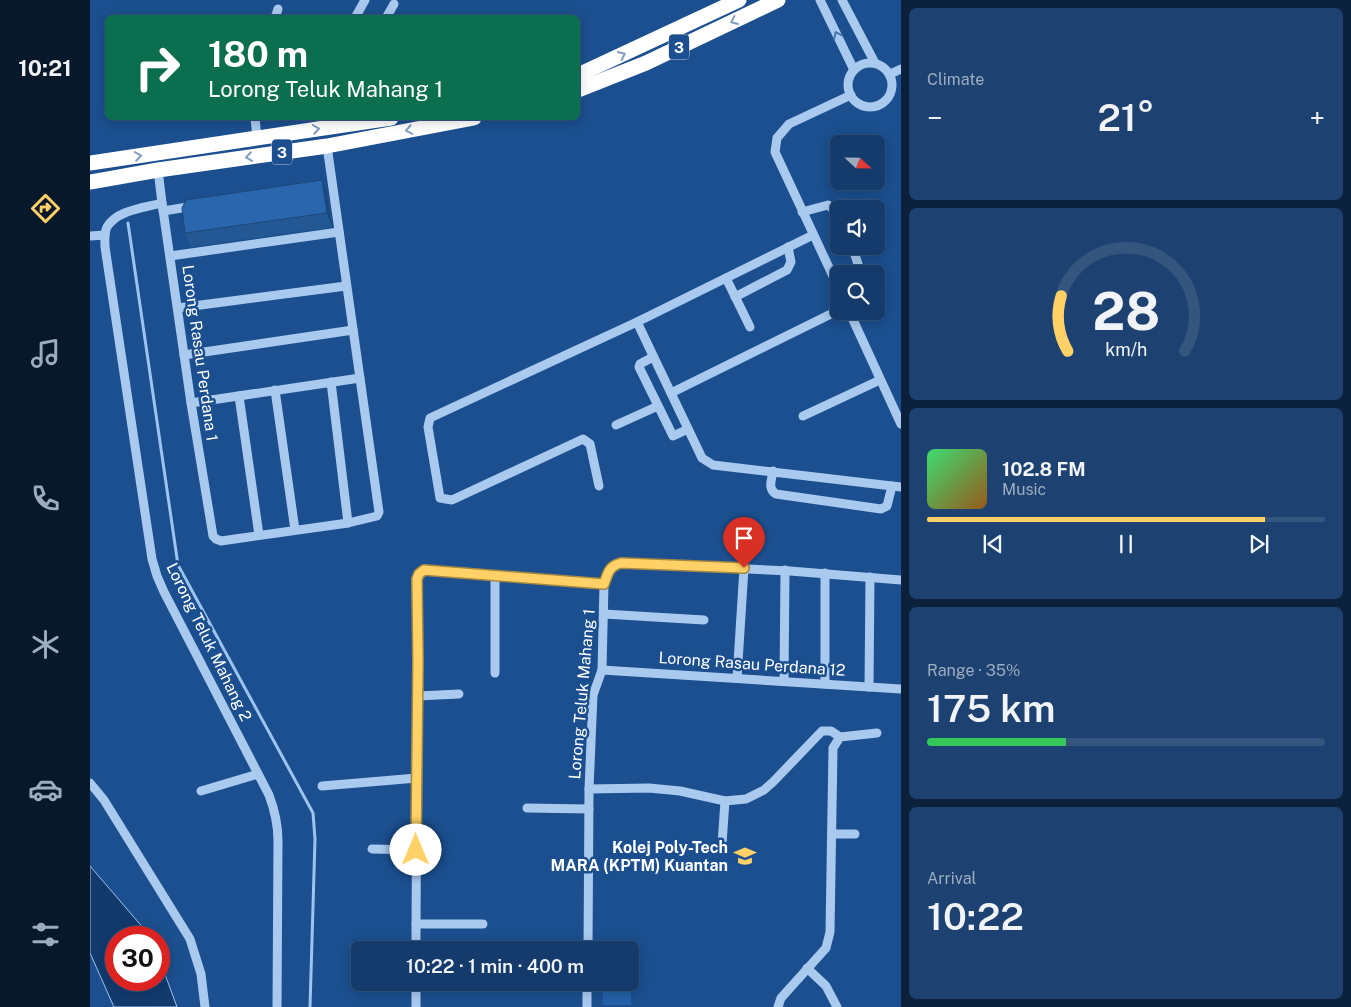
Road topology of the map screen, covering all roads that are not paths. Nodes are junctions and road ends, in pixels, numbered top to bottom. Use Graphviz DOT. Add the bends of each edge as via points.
graph roads {
  1 [pos="365,0"];
  2 [pos="739,0"];
  3 [pos="778,0"];
  4 [pos="820,0"];
  5 [pos="842,0"];
  6 [pos="394,4"];
  7 [pos="357,15"];
  8 [pos="388,15"];
  9 [pos="875,63"];
  10 [pos="901,69"];
  11 [pos="854,70"];
  12 [pos="580,74"];
  13 [pos="890,74"];
  14 [pos="580,89"];
  15 [pos="850,95"];
  16 [pos="255,120"];
  17 [pos="362,120"];
  18 [pos="464,120"];
  19 [pos="348,121"];
  20 [pos="257,138"];
  21 [pos="327,146"];
  22 [pos="90,163"];
  23 [pos="158,170"];
  24 [pos="90,182"];
  25 [pos="201,205"];
  26 [pos="830,206"];
  27 [pos="163,207"];
  28 [pos="802,212"];
  29 [pos="340,232"];
  30 [pos="105,235"];
  31 [pos="813,235"];
  32 [pos="90,236"];
  33 [pos="788,247"];
  34 [pos="170,256"];
  35 [pos="830,270"];
  36 [pos="726,278"];
  37 [pos="346,286"];
  38 [pos="735,297"];
  39 [pos="178,308"];
  40 [pos="830,314"];
  41 [pos="853,320"];
  42 [pos="637,322"];
  43 [pos="750,327"];
  44 [pos="353,330"];
  45 [pos="184,354"];
  46 [pos="654,356"];
  47 [pos="360,378"];
  48 [pos="880,380"];
  49 [pos="331,382"];
  50 [pos="275,390"];
  51 [pos="671,393"];
  52 [pos="239,396"];
  53 [pos="191,403"];
  54 [pos="658,406"];
  55 [pos="804,416"];
  56 [pos="901,424"];
  57 [pos="616,425"];
  58 [pos="688,429"];
  59 [pos="773,471"];
  60 [pos="599,486"];
  61 [pos="896,487"];
  62 [pos="348,522"];
  63 [pos="295,530"];
  64 [pos="259,535"];
  65 [pos="744,568"];
  66 [pos="786,570"];
  67 [pos="826,573"];
  68 [pos="495,576"];
  69 [pos="870,577"];
  70 [pos="901,580"];
  71 [pos="604,584"];
  72 [pos="604,614"];
  73 [pos="704,620"];
  74 [pos="602,670"];
  75 [pos="495,673"];
  76 [pos="737,678"];
  77 [pos="784,681"];
  78 [pos="825,684"];
  79 [pos="869,687"];
  80 [pos="901,689"];
  81 [pos="460,694"];
  82 [pos="418,696"];
  83 [pos="877,733"];
  84 [pos="840,738"];
  85 [pos="258,774"];
  86 [pos="417,778"];
  87 [pos="90,782"];
  88 [pos="322,786"];
  89 [pos="589,789"];
  90 [pos="201,791"];
  91 [pos="726,801"];
  92 [pos="527,808"];
  93 [pos="589,809"];
  94 [pos="832,834"];
  95 [pos="855,834"];
  96 [pos="722,844"];
  97 [pos="372,849"];
  98 [pos="416,850"];
  99 [pos="416,924"];
  100 [pos="484,924"];
  101 [pos="416,941"];
  102 [pos="588,941"];
  103 [pos="807,968"];
  104 [pos="416,991"];
  105 [pos="587,991"];
  106 [pos="205,1007"];
  107 [pos="278,1007"];
  108 [pos="416,1007"];
  109 [pos="587,1007"];
  110 [pos="778,1007"];
  111 [pos="837,1007"];
  1 -- 7 [label="street"];
  12 -- 2 [label="highway, 3, one-way"];
  3 -- 14 [label="highway, 3, one-way" via="646,63"];
  11 -- 4 [label="street, one-way"];
  5 -- 9 [label="street"];
  6 -- 8 [label="street"];
  9 -- 11 [label="street" via="864,64"];
  9 -- 13 [label="street"];
  10 -- 13 [label="street"];
  11 -- 15 [label="street" via="848,82"];
  13 -- 15 [label="street" via="893,88 881,104 867,107"];
  15 -- 28 [label="street" via="789,124 777,138 775,152"];
  16 -- 20 [label="street"];
  17 -- 19 [label="highway, 3"];
  18 -- 21 [label="highway, 3, one-way"];
  20 -- 19 [label="highway, 3, one-way"];
  22 -- 20 [label="highway, 3, one-way"];
  21 -- 23 [label="highway, 3, one-way"];
  21 -- 29 [label="street" via="328,187"];
  23 -- 24 [label="highway, 3"];
  23 -- 27 [label="street, Lorong Rasau Perdana 1"];
  25 -- 27 [label="street"];
  26 -- 28 [label="street"];
  27 -- 30 [label="street" via="126,212 108,226"];
  27 -- 34 [label="street, Lorong Rasau Perdana 1"];
  28 -- 31 [label="street"];
  29 -- 34 [label="street"];
  29 -- 37 [label="street"];
  30 -- 32 [label="street"];
  30 -- 85 [label="street, Lorong Teluk Mahang 2" via="152,559 164,592"];
  31 -- 33 [label="street"];
  31 -- 35 [label="street"];
  33 -- 36 [label="street"];
  33 -- 38 [label="street" via="791,262 787,270"];
  34 -- 39 [label="street, Lorong Rasau Perdana 1"];
  36 -- 38 [label="street"];
  36 -- 42 [label="street"];
  37 -- 39 [label="street"];
  37 -- 44 [label="street"];
  38 -- 43 [label="street"];
  39 -- 45 [label="street, Lorong Rasau Perdana 1"];
  40 -- 51 [label="street"];
  41 -- 48 [label="street"];
  42 -- 46 [label="street"];
  42 -- 60 [label="street" via="430,418 428,427 440,498 452,500 584,439 590,444"];
  44 -- 45 [label="street"];
  44 -- 47 [label="street"];
  45 -- 53 [label="street, Lorong Rasau Perdana 1"];
  46 -- 51 [label="street"];
  46 -- 54 [label="street" via="639,367"];
  47 -- 49 [label="street"];
  47 -- 62 [label="street" via="379,512 377,516"];
  48 -- 55 [label="street"];
  48 -- 56 [label="street"];
  49 -- 50 [label="street"];
  49 -- 62 [label="street"];
  50 -- 52 [label="street"];
  50 -- 63 [label="street"];
  51 -- 58 [label="street"];
  52 -- 53 [label="street"];
  52 -- 64 [label="street"];
  53 -- 64 [label="street, Lorong Rasau Perdana 1" via="213,536 221,541"];
  54 -- 57 [label="street"];
  54 -- 58 [label="street" via="673,436"];
  58 -- 59 [label="street" via="707,462"];
  59 -- 61 [label="street"];
  59 -- 61 [label="street" via="770,488 776,494 881,509 887,506"];
  62 -- 63 [label="street"];
  63 -- 64 [label="street"];
  65 -- 66 [label="street"];
  65 -- 71 [label="street" via="621,563 614,565"];
  65 -- 76 [label="street"];
  66 -- 67 [label="street"];
  66 -- 77 [label="street"];
  67 -- 69 [label="street"];
  67 -- 78 [label="street"];
  68 -- 71 [label="street"];
  68 -- 75 [label="street"];
  68 -- 82 [label="street" via="424,570 419,574"];
  69 -- 70 [label="street"];
  69 -- 79 [label="street"];
  71 -- 72 [label="street, Lorong Teluk Mahang 1"];
  72 -- 73 [label="street"];
  72 -- 74 [label="street, Lorong Teluk Mahang 1"];
  74 -- 76 [label="street, Lorong Rasau Perdana 12"];
  74 -- 89 [label="street, Lorong Teluk Mahang 1" via="594,695"];
  76 -- 77 [label="street, Lorong Rasau Perdana 12"];
  77 -- 78 [label="street, Lorong Rasau Perdana 12"];
  78 -- 79 [label="street, Lorong Rasau Perdana 12"];
  79 -- 80 [label="street, Lorong Rasau Perdana 12"];
  81 -- 82 [label="street"];
  82 -- 86 [label="street"];
  83 -- 84 [label="street"];
  84 -- 91 [label="street" via="831,731 822,731 764,790 746,799"];
  84 -- 94 [label="street" via="833,748"];
  85 -- 90 [label="street"];
  85 -- 107 [label="street, Lorong Teluk Mahang 2" via="278,824"];
  86 -- 88 [label="street"];
  86 -- 98 [label="street"];
  87 -- 106 [label="street" via="190,939 201,974"];
  89 -- 91 [label="street" via="649,788"];
  89 -- 93 [label="street, Lorong Teluk Mahang 1"];
  91 -- 96 [label="street"];
  92 -- 93 [label="street"];
  93 -- 102 [label="street, Lorong Teluk Mahang 1"];
  94 -- 95 [label="street"];
  94 -- 103 [label="street" via="830,932 826,948"];
  97 -- 98 [label="street"];
  98 -- 99 [label="street"];
  99 -- 100 [label="street"];
  99 -- 101 [label="street"];
  103 -- 110 [label="street" via="781,998"];
  103 -- 111 [label="street" via="826,986"];
  104 -- 108 [label="street"];
  105 -- 109 [label="street"];
}
